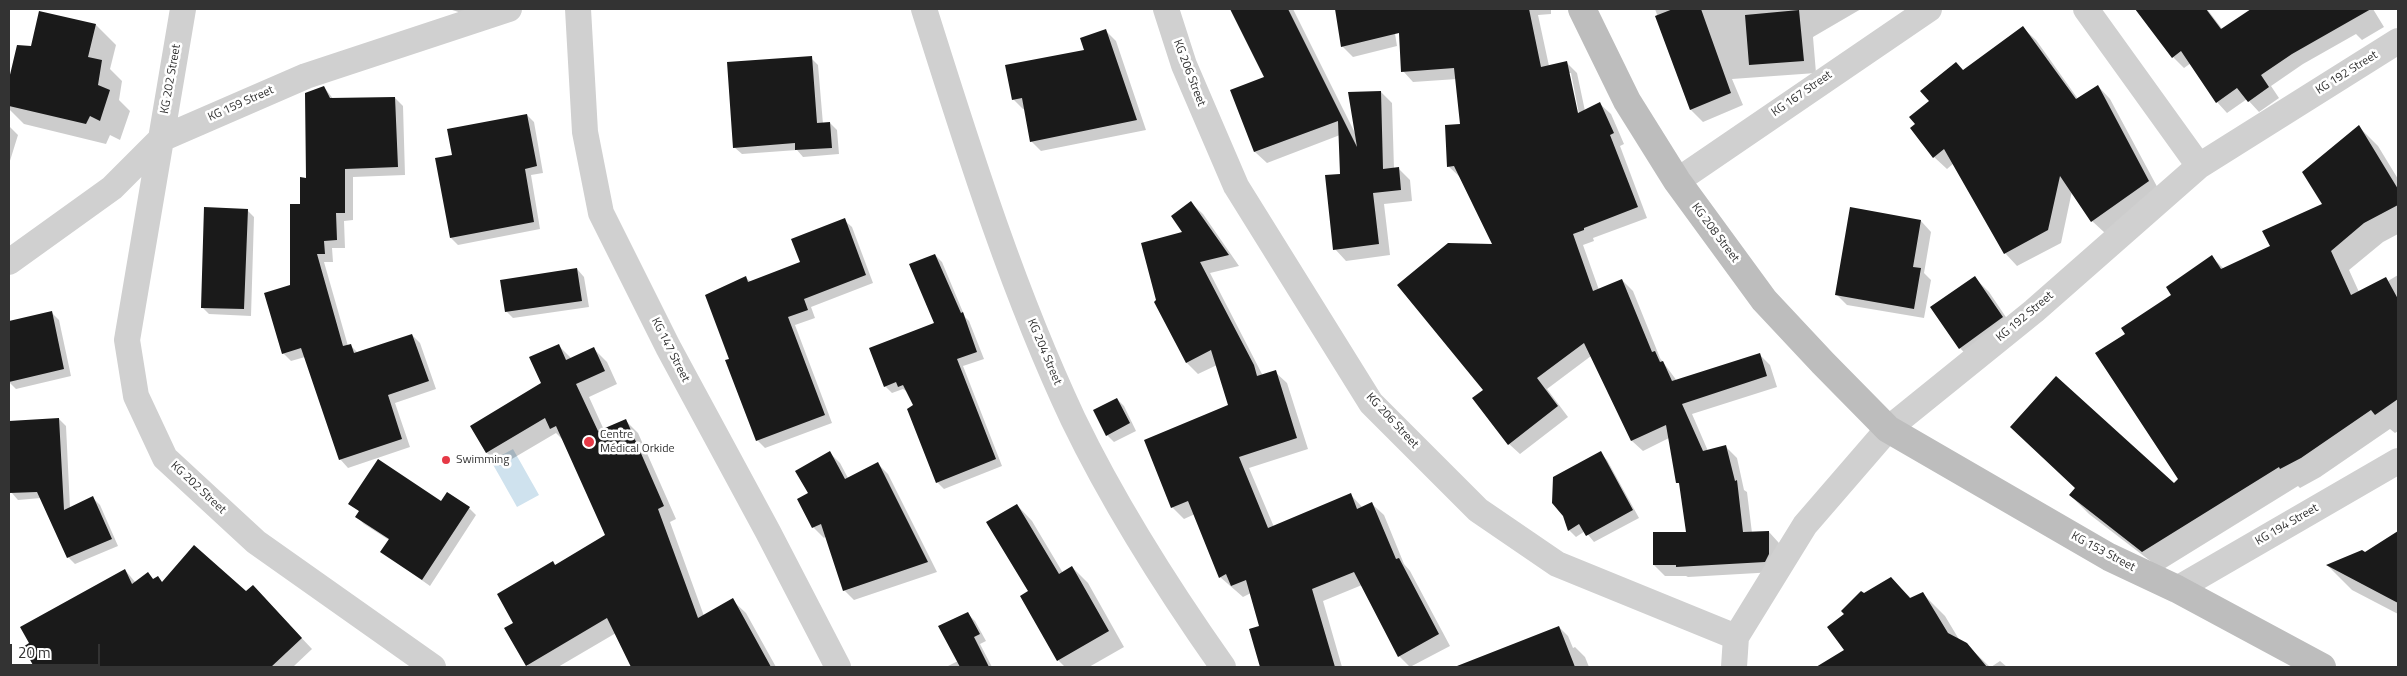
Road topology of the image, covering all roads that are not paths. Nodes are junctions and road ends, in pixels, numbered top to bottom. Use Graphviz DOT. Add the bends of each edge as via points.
graph roads {
  1 [pos="183,9"];
  2 [pos="509,9"];
  3 [pos="578,9"];
  4 [pos="924,9"];
  5 [pos="1166,9"];
  6 [pos="1582,9"];
  7 [pos="1929,9"];
  8 [pos="2086,9"];
  9 [pos="2398,41"];
  10 [pos="161,139"];
  11 [pos="2199,166"];
  12 [pos="1677,182"];
  13 [pos="9,262"];
  14 [pos="1888,429"];
  15 [pos="2398,461"];
  16 [pos="2177,590"];
  17 [pos="1736,637"];
  18 [pos="433,667"];
  19 [pos="838,667"];
  20 [pos="1223,667"];
  21 [pos="1734,667"];
  22 [pos="2322,667"];
  1 -- 10 [label="street, KG 202 Street"];
  2 -- 10 [label="street, KG 159 Street" via="306,76"];
  3 -- 19 [label="street, KG 147 Street" via="585,132 602,212 668,347"];
  4 -- 20 [label="street, KG 204 Street" via="1005,256 1074,420 1133,530"];
  5 -- 17 [label="street, KG 206 Street" via="1184,65 1236,186 1371,403 1478,510 1557,564"];
  6 -- 12 [label="street, KG 208 Street" via="1627,100"];
  7 -- 12 [label="street, KG 167 Street"];
  8 -- 11 [label="street"];
  9 -- 11 [label="street, KG 192 Street"];
  10 -- 13 [label="street, KG 159 Street" via="112,188"];
  10 -- 18 [label="street, KG 202 Street" via="127,340 136,396 165,458 256,542"];
  11 -- 14 [label="street, KG 192 Street" via="2034,311"];
  12 -- 14 [label="street, KG 208 Street" via="1764,300 1822,364"];
  14 -- 16 [label="street, KG 153 Street" via="2109,556"];
  14 -- 17 [label="street, KG 192 Street" via="1805,525"];
  15 -- 16 [label="street, KG 194 Street"];
  16 -- 22 [label="street, KG 153 Street"];
  17 -- 21 [label="street, KG 192 Street"];
}
